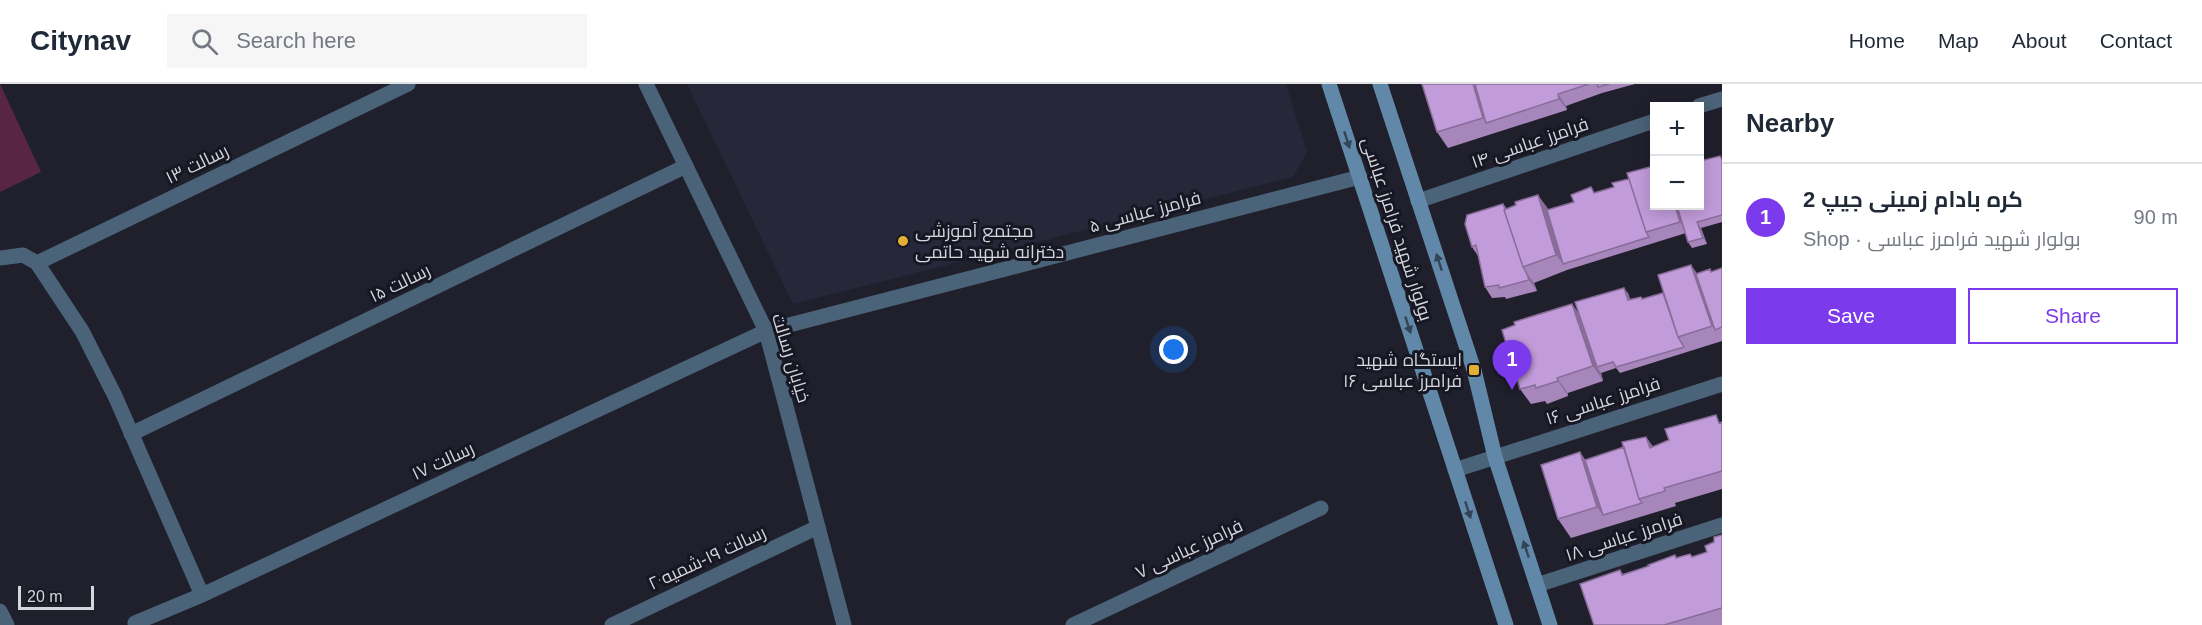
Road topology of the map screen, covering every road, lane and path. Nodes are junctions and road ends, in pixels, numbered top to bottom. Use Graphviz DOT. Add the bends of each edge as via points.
graph roads {
  1 [pos="408,84"];
  2 [pos="646,84"];
  3 [pos="1329,84"];
  4 [pos="1380,84"];
  5 [pos="1722,99"];
  6 [pos="1704,104"];
  7 [pos="1650,122"];
  8 [pos="686,166"];
  9 [pos="1360,177"];
  10 [pos="1419,201"];
  11 [pos="1,258"];
  12 [pos="37,262"];
  13 [pos="766,331"];
  14 [pos="1722,384"];
  15 [pos="131,434"];
  16 [pos="1495,457"];
  17 [pos="1455,470"];
  18 [pos="1321,508"];
  19 [pos="1722,525"];
  20 [pos="818,527"];
  21 [pos="1537,585"];
  22 [pos="202,595"];
  23 [pos="0,610"];
  24 [pos="135,623"];
  25 [pos="7,625"];
  26 [pos="612,625"];
  27 [pos="844,625"];
  28 [pos="1073,625"];
  29 [pos="1506,625"];
  30 [pos="1550,625"];
  1 -- 12 [label="street, رسالت ۱۳"];
  2 -- 8 [label="street, خیابان رسالت"];
  3 -- 9 [label="main road, بولوار شهید فرامرز عباسی, one-way"];
  4 -- 10 [label="main road, بولوار شهید فرامرز عباسی"];
  5 -- 6 [label="street"];
  7 -- 10 [label="street, فرامرز عباسی ۱۴"];
  8 -- 13 [label="street, خیابان رسالت"];
  8 -- 15 [label="street, رسالت ۱۵"];
  9 -- 13 [label="street, فرامرز عباسی ۵"];
  9 -- 17 [label="main road, بولوار شهید فرامرز عباسی, one-way"];
  16 -- 10 [label="main road, بولوار شهید فرامرز عباسی, one-way" via="1474,370"];
  11 -- 12 [label="street" via="23,255"];
  12 -- 15 [label="street" via="82,331"];
  13 -- 20 [label="street, خیابان رسالت"];
  13 -- 22 [label="street, رسالت ۱۷"];
  14 -- 16 [label="street, فرامرز عباسی ۱۶"];
  15 -- 22 [label="street"];
  16 -- 17 [label="street, فرامرز عباسی ۱۶"];
  21 -- 16 [label="main road, بولوار شهید فرامرز عباسی, one-way"];
  17 -- 29 [label="main road, بولوار شهید فرامرز عباسی, one-way"];
  18 -- 28 [label="street, فرامرز عباسی ۷"];
  19 -- 21 [label="street, فرامرز عباسی ۱۸"];
  20 -- 26 [label="street, رسالت ۱۹-شمیه۲۰"];
  20 -- 27 [label="street, خیابان رسالت"];
  21 -- 30 [label="main road, بولوار شهید فرامرز عباسی"];
  22 -- 24 [label="street, رسالت ۱۷"];
  23 -- 25 [label="street"];
}
